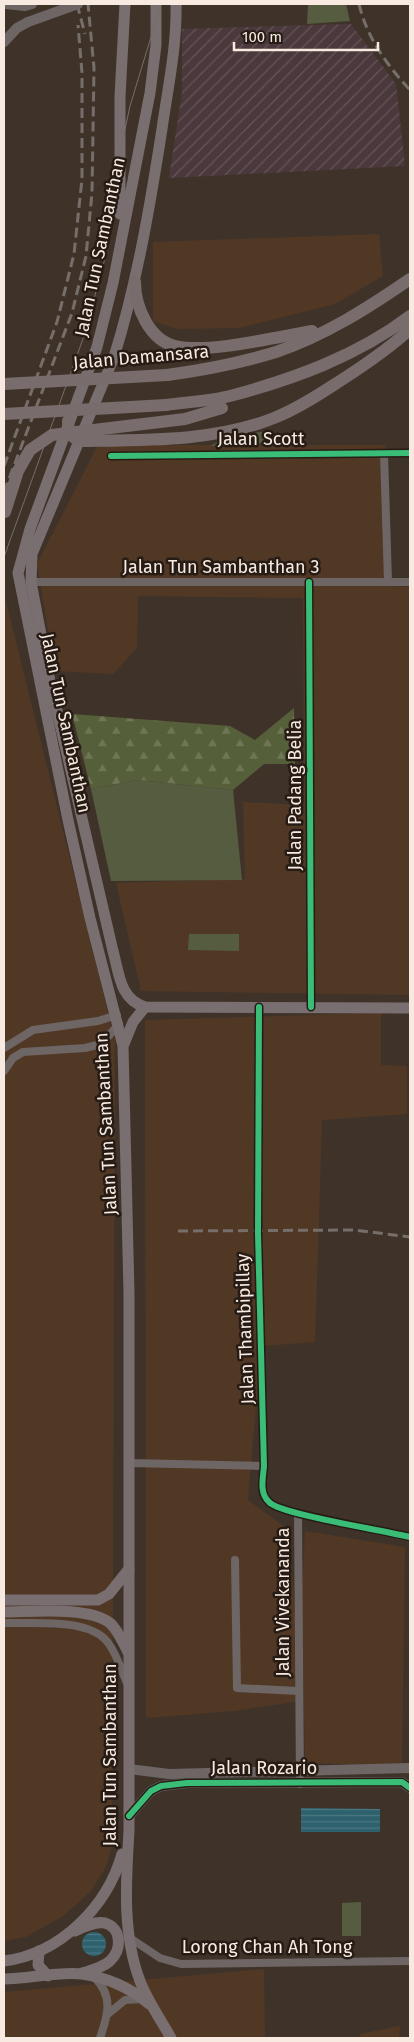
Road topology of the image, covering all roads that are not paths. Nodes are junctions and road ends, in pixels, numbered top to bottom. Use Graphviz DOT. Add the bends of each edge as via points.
graph roads {
  1 [pos="6,4"];
  2 [pos="78,4"];
  3 [pos="125,4"];
  4 [pos="156,4"];
  5 [pos="176,4"];
  6 [pos="180,4"];
  7 [pos="29,5"];
  8 [pos="176,19"];
  9 [pos="4,42"];
  10 [pos="120,239"];
  11 [pos="410,279"];
  12 [pos="135,282"];
  13 [pos="410,316"];
  14 [pos="332,328"];
  15 [pos="410,329"];
  16 [pos="312,370"];
  17 [pos="4,384"];
  18 [pos="4,414"];
  19 [pos="68,421"];
  20 [pos="79,441"];
  21 [pos="410,452"];
  22 [pos="384,453"];
  23 [pos="111,456"];
  24 [pos="4,514"];
  25 [pos="31,582"];
  26 [pos="309,582"];
  27 [pos="388,582"];
  28 [pos="410,582"];
  29 [pos="145,1007"];
  30 [pos="259,1007"];
  31 [pos="311,1007"];
  32 [pos="410,1008"];
  33 [pos="118,1020"];
  34 [pos="123,1046"];
  35 [pos="4,1048"];
  36 [pos="4,1071"];
  37 [pos="129,1463"];
  38 [pos="264,1466"];
  39 [pos="298,1514"];
  40 [pos="410,1537"];
  41 [pos="235,1560"];
  42 [pos="129,1569"];
  43 [pos="4,1600"];
  44 [pos="51,1607"];
  45 [pos="4,1612"];
  46 [pos="4,1623"];
  47 [pos="129,1654"];
  48 [pos="129,1687"];
  49 [pos="298,1691"];
  50 [pos="410,1768"];
  51 [pos="129,1769"];
  52 [pos="300,1772"];
  53 [pos="300,1784"];
  54 [pos="410,1788"];
  55 [pos="129,1816"];
  56 [pos="129,1831"];
  57 [pos="68,1934"];
  58 [pos="130,1938"];
  59 [pos="38,1951"];
  60 [pos="4,1961"];
  61 [pos="410,1961"];
  62 [pos="80,1973"];
  63 [pos="48,1976"];
  64 [pos="92,1976"];
  65 [pos="4,1979"];
  66 [pos="144,1999"];
  67 [pos="155,2008"];
  68 [pos="108,2014"];
  69 [pos="100,2038"];
  70 [pos="171,2038"];
  1 -- 7 [label="street"];
  2 -- 9 [label="street, bridge" via="28,22"];
  3 -- 10 [label="main road" via="120,96"];
  4 -- 10 [label="main road, Jalan Tun Sambanthan" via="156,45 150,93"];
  5 -- 8 [label="main road, Jalan Tun Sambanthan"];
  6 -- 8 [label="main road"];
  8 -- 12 [label="main road, Jalan Tun Sambanthan" via="169,93"];
  10 -- 19 [label="main road, Jalan Tun Sambanthan" via="97,347"];
  11 -- 14 [label="main road, Jalan Damansara"];
  12 -- 14 [label="main road" via="137,302 147,323 158,337 174,346 212,348"];
  12 -- 20 [label="main road, Jalan Tun Sambanthan" via="114,357"];
  13 -- 16 [label="main road" via="370,343"];
  14 -- 17 [label="main road, Jalan Damansara, bridge" via="277,351 219,367 167,375"];
  15 -- 20 [label="main road" via="360,368 292,410 273,418 217,433"];
  16 -- 18 [label="main road, bridge" via="229,396 166,405"];
  16 -- 24 [label="main road, bridge" via="222,408 186,419 52,435 30,450 18,472"];
  19 -- 20 [label="main road" via="68,434"];
  19 -- 33 [label="main road, Jalan Tun Sambanthan" via="18,573 68,820"];
  20 -- 25 [label="main road, Jalan Tun Sambanthan" via="35,547 30,566"];
  21 -- 22 [label="street, Jalan Scott"];
  22 -- 23 [label="street, Jalan Scott"];
  22 -- 27 [label="street"];
  25 -- 26 [label="street, Jalan Tun Sambanthan 3"];
  25 -- 29 [label="main road, Jalan Tun Sambanthan" via="49,677 113,951 126,996"];
  26 -- 27 [label="street, Jalan Tun Sambanthan 3"];
  26 -- 31 [label="street, Jalan Padang Belia"];
  27 -- 28 [label="street, Jalan Tun Sambanthan 3"];
  29 -- 30 [label="main road"];
  29 -- 34 [label="main road" via="133,1022"];
  30 -- 31 [label="main road"];
  30 -- 38 [label="street, Jalan Thambipillay" via="258,1240"];
  31 -- 32 [label="main road"];
  33 -- 34 [label="main road, Jalan Tun Sambanthan"];
  33 -- 35 [label="street" via="33,1030"];
  33 -- 36 [label="street" via="104,1041 97,1045 23,1052 13,1058"];
  34 -- 37 [label="main road, Jalan Tun Sambanthan"];
  37 -- 38 [label="street"];
  37 -- 42 [label="main road, Jalan Tun Sambanthan"];
  38 -- 39 [label="street, Jalan Thambipillay" via="262,1491 268,1502"];
  39 -- 40 [label="street, Jalan Thambipillay"];
  39 -- 49 [label="street, Jalan Vivekananda"];
  41 -- 49 [label="street, Jalan Vivekananda" via="237,1688"];
  42 -- 44 [label="main road" via="109,1594 98,1600"];
  42 -- 47 [label="main road, Jalan Tun Sambanthan"];
  43 -- 44 [label="main road"];
  44 -- 45 [label="main road"];
  44 -- 47 [label="main road" via="99,1616 111,1624"];
  46 -- 48 [label="street" via="77,1626 94,1630 110,1644"];
  47 -- 48 [label="main road, Jalan Tun Sambanthan"];
  48 -- 51 [label="main road, Jalan Tun Sambanthan"];
  49 -- 52 [label="street, Jalan Vivekananda"];
  50 -- 52 [label="street, Jalan Rozario"];
  51 -- 52 [label="street, Jalan Rozario" via="169,1774"];
  51 -- 55 [label="main road, Jalan Tun Sambanthan"];
  52 -- 53 [label="street, Jalan Vivekananda"];
  53 -- 54 [label="street, Jalan Rozario" via="402,1782"];
  53 -- 55 [label="street, Jalan Rozario" via="187,1783 162,1786 151,1791"];
  55 -- 56 [label="main road, Jalan Tun Sambanthan"];
  56 -- 57 [label="main road" via="117,1872 105,1895"];
  56 -- 58 [label="main road, Jalan Tun Sambanthan" via="126,1874"];
  57 -- 59 [label="main road"];
  57 -- 62 [label="main road" via="103,1923 118,1935 119,1949 111,1960"];
  58 -- 61 [label="street, Lorong Chan Ah Tong" via="160,1958 181,1964"];
  58 -- 67 [label="main road, Jalan Tun Sambanthan" via="140,1983"];
  59 -- 60 [label="main road"];
  59 -- 63 [label="main road" via="38,1965"];
  62 -- 63 [label="main road"];
  62 -- 64 [label="main road"];
  63 -- 65 [label="main road"];
  64 -- 66 [label="main road" via="108,1980"];
  64 -- 68 [label="street" via="102,1984 109,1999"];
  66 -- 67 [label="main road"];
  66 -- 68 [label="street" via="125,2000"];
  67 -- 70 [label="main road, Jalan Tun Sambanthan"];
  68 -- 69 [label="street"];
}
